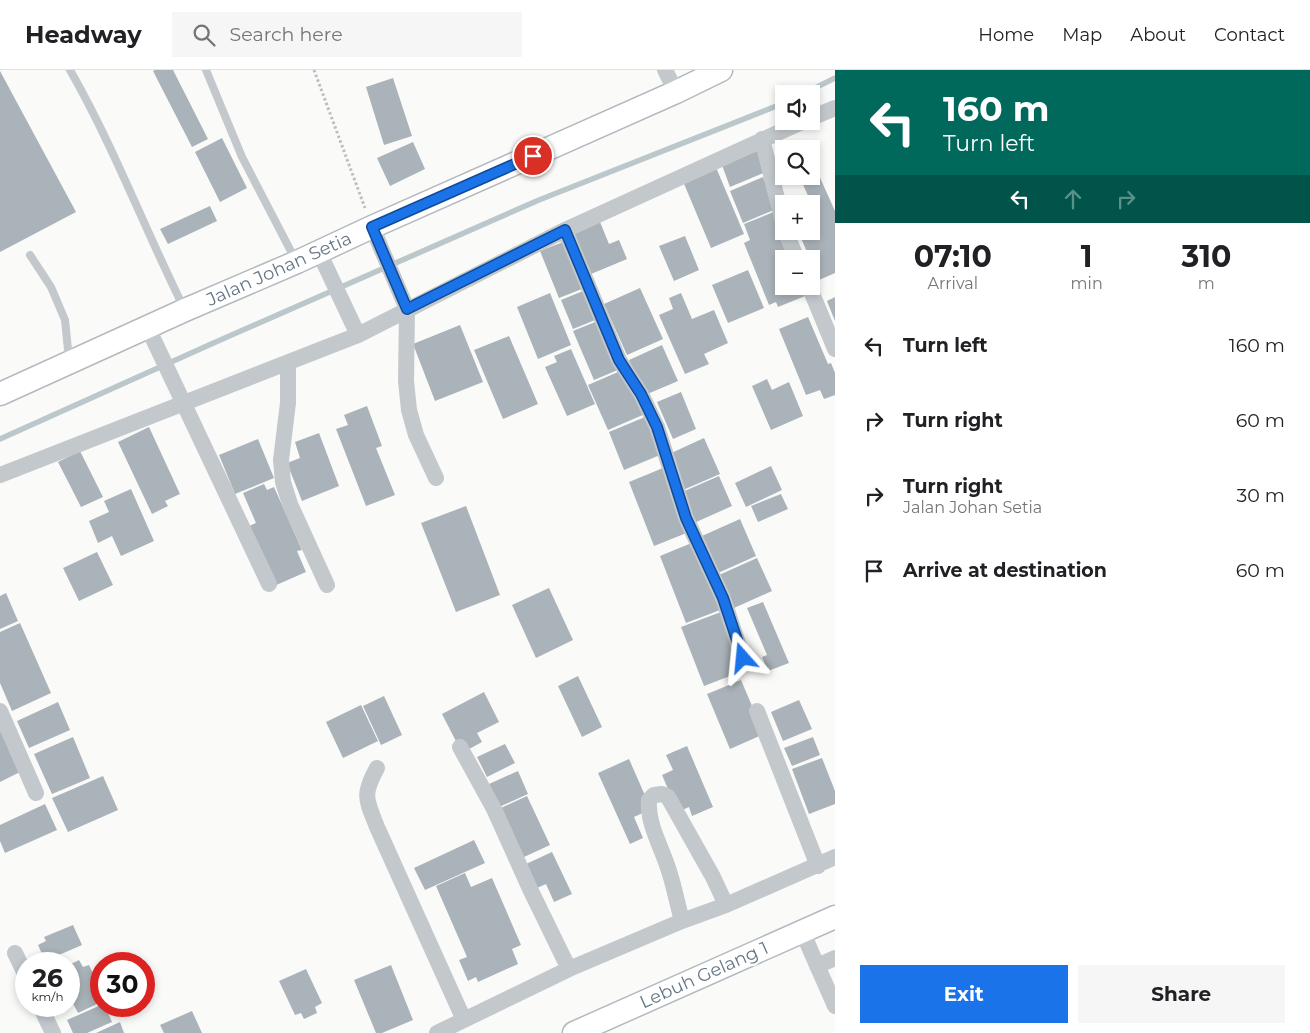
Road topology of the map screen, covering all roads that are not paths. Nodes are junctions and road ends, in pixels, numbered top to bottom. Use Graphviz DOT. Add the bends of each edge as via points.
graph roads {
  1 [pos="70,70"];
  2 [pos="206,70"];
  3 [pos="666,70"];
  4 [pos="721,70"];
  5 [pos="676,92"];
  6 [pos="835,108"];
  7 [pos="820,114"];
  8 [pos="783,130"];
  9 [pos="762,139"];
  10 [pos="775,197"];
  11 [pos="372,227"];
  12 [pos="565,230"];
  13 [pos="319,252"];
  14 [pos="30,256"];
  15 [pos="297,262"];
  16 [pos="812,295"];
  17 [pos="405,303"];
  18 [pos="185,310"];
  19 [pos="148,328"];
  20 [pos="358,335"];
  21 [pos="835,349"];
  22 [pos="69,362"];
  23 [pos="288,363"];
  24 [pos="0,394"];
  25 [pos="184,404"];
  26 [pos="0,475"];
  27 [pos="436,478"];
  28 [pos="269,584"];
  29 [pos="327,585"];
  30 [pos="743,658"];
  31 [pos="0,710"];
  32 [pos="757,711"];
  33 [pos="460,747"];
  34 [pos="377,768"];
  35 [pos="36,793"];
  36 [pos="835,857"];
  37 [pos="818,866"];
  38 [pos="726,904"];
  39 [pos="835,917"];
  40 [pos="682,921"];
  41 [pos="802,931"];
  42 [pos="835,958"];
  43 [pos="817,966"];
  44 [pos="569,969"];
  45 [pos="835,1006"];
  46 [pos="45,1017"];
  47 [pos="464,1020"];
  48 [pos="53,1033"];
  49 [pos="437,1033"];
  50 [pos="574,1033"];
  1 -- 18 [label="lane"];
  2 -- 15 [label="lane" via="242,157"];
  3 -- 5 [label="street"];
  4 -- 5 [label="main road, Jalan Johan Setia"];
  5 -- 11 [label="main road, Jalan Johan Setia"];
  6 -- 7 [label="street"];
  8 -- 9 [label="street"];
  9 -- 10 [label="street"];
  9 -- 12 [label="street"];
  11 -- 13 [label="main road, Jalan Johan Setia"];
  11 -- 17 [label="street"];
  12 -- 17 [label="street"];
  12 -- 30 [label="street" via="619,360 657,427 686,518 723,598"];
  13 -- 15 [label="main road, Jalan Johan Setia"];
  13 -- 20 [label="street"];
  14 -- 22 [label="lane" via="51,287 65,320"];
  15 -- 18 [label="main road, Jalan Johan Setia"];
  16 -- 21 [label="street"];
  17 -- 20 [label="street"];
  17 -- 27 [label="street" via="409,410 416,435"];
  18 -- 19 [label="main road, Jalan Johan Setia"];
  19 -- 22 [label="main road, Jalan Johan Setia"];
  19 -- 25 [label="street"];
  20 -- 23 [label="street"];
  22 -- 24 [label="main road, Jalan Johan Setia"];
  23 -- 25 [label="street"];
  23 -- 29 [label="street" via="288,403 280,460 283,482"];
  25 -- 26 [label="street"];
  25 -- 28 [label="street"];
  31 -- 35 [label="street"];
  32 -- 37 [label="street"];
  33 -- 44 [label="street" via="494,809"];
  34 -- 47 [label="street" via="368,785 366,800"];
  36 -- 37 [label="street"];
  37 -- 38 [label="street"];
  38 -- 40 [label="street"];
  38 -- 40 [label="street" via="668,797 654,795 648,808 669,869"];
  39 -- 41 [label="main road, Lebuh Gelang 1"];
  40 -- 44 [label="street"];
  41 -- 43 [label="street"];
  41 -- 50 [label="main road, Lebuh Gelang 1"];
  42 -- 43 [label="street"];
  43 -- 45 [label="street"];
  44 -- 47 [label="street"];
  46 -- 48 [label="street"];
  47 -- 49 [label="street"];
}
